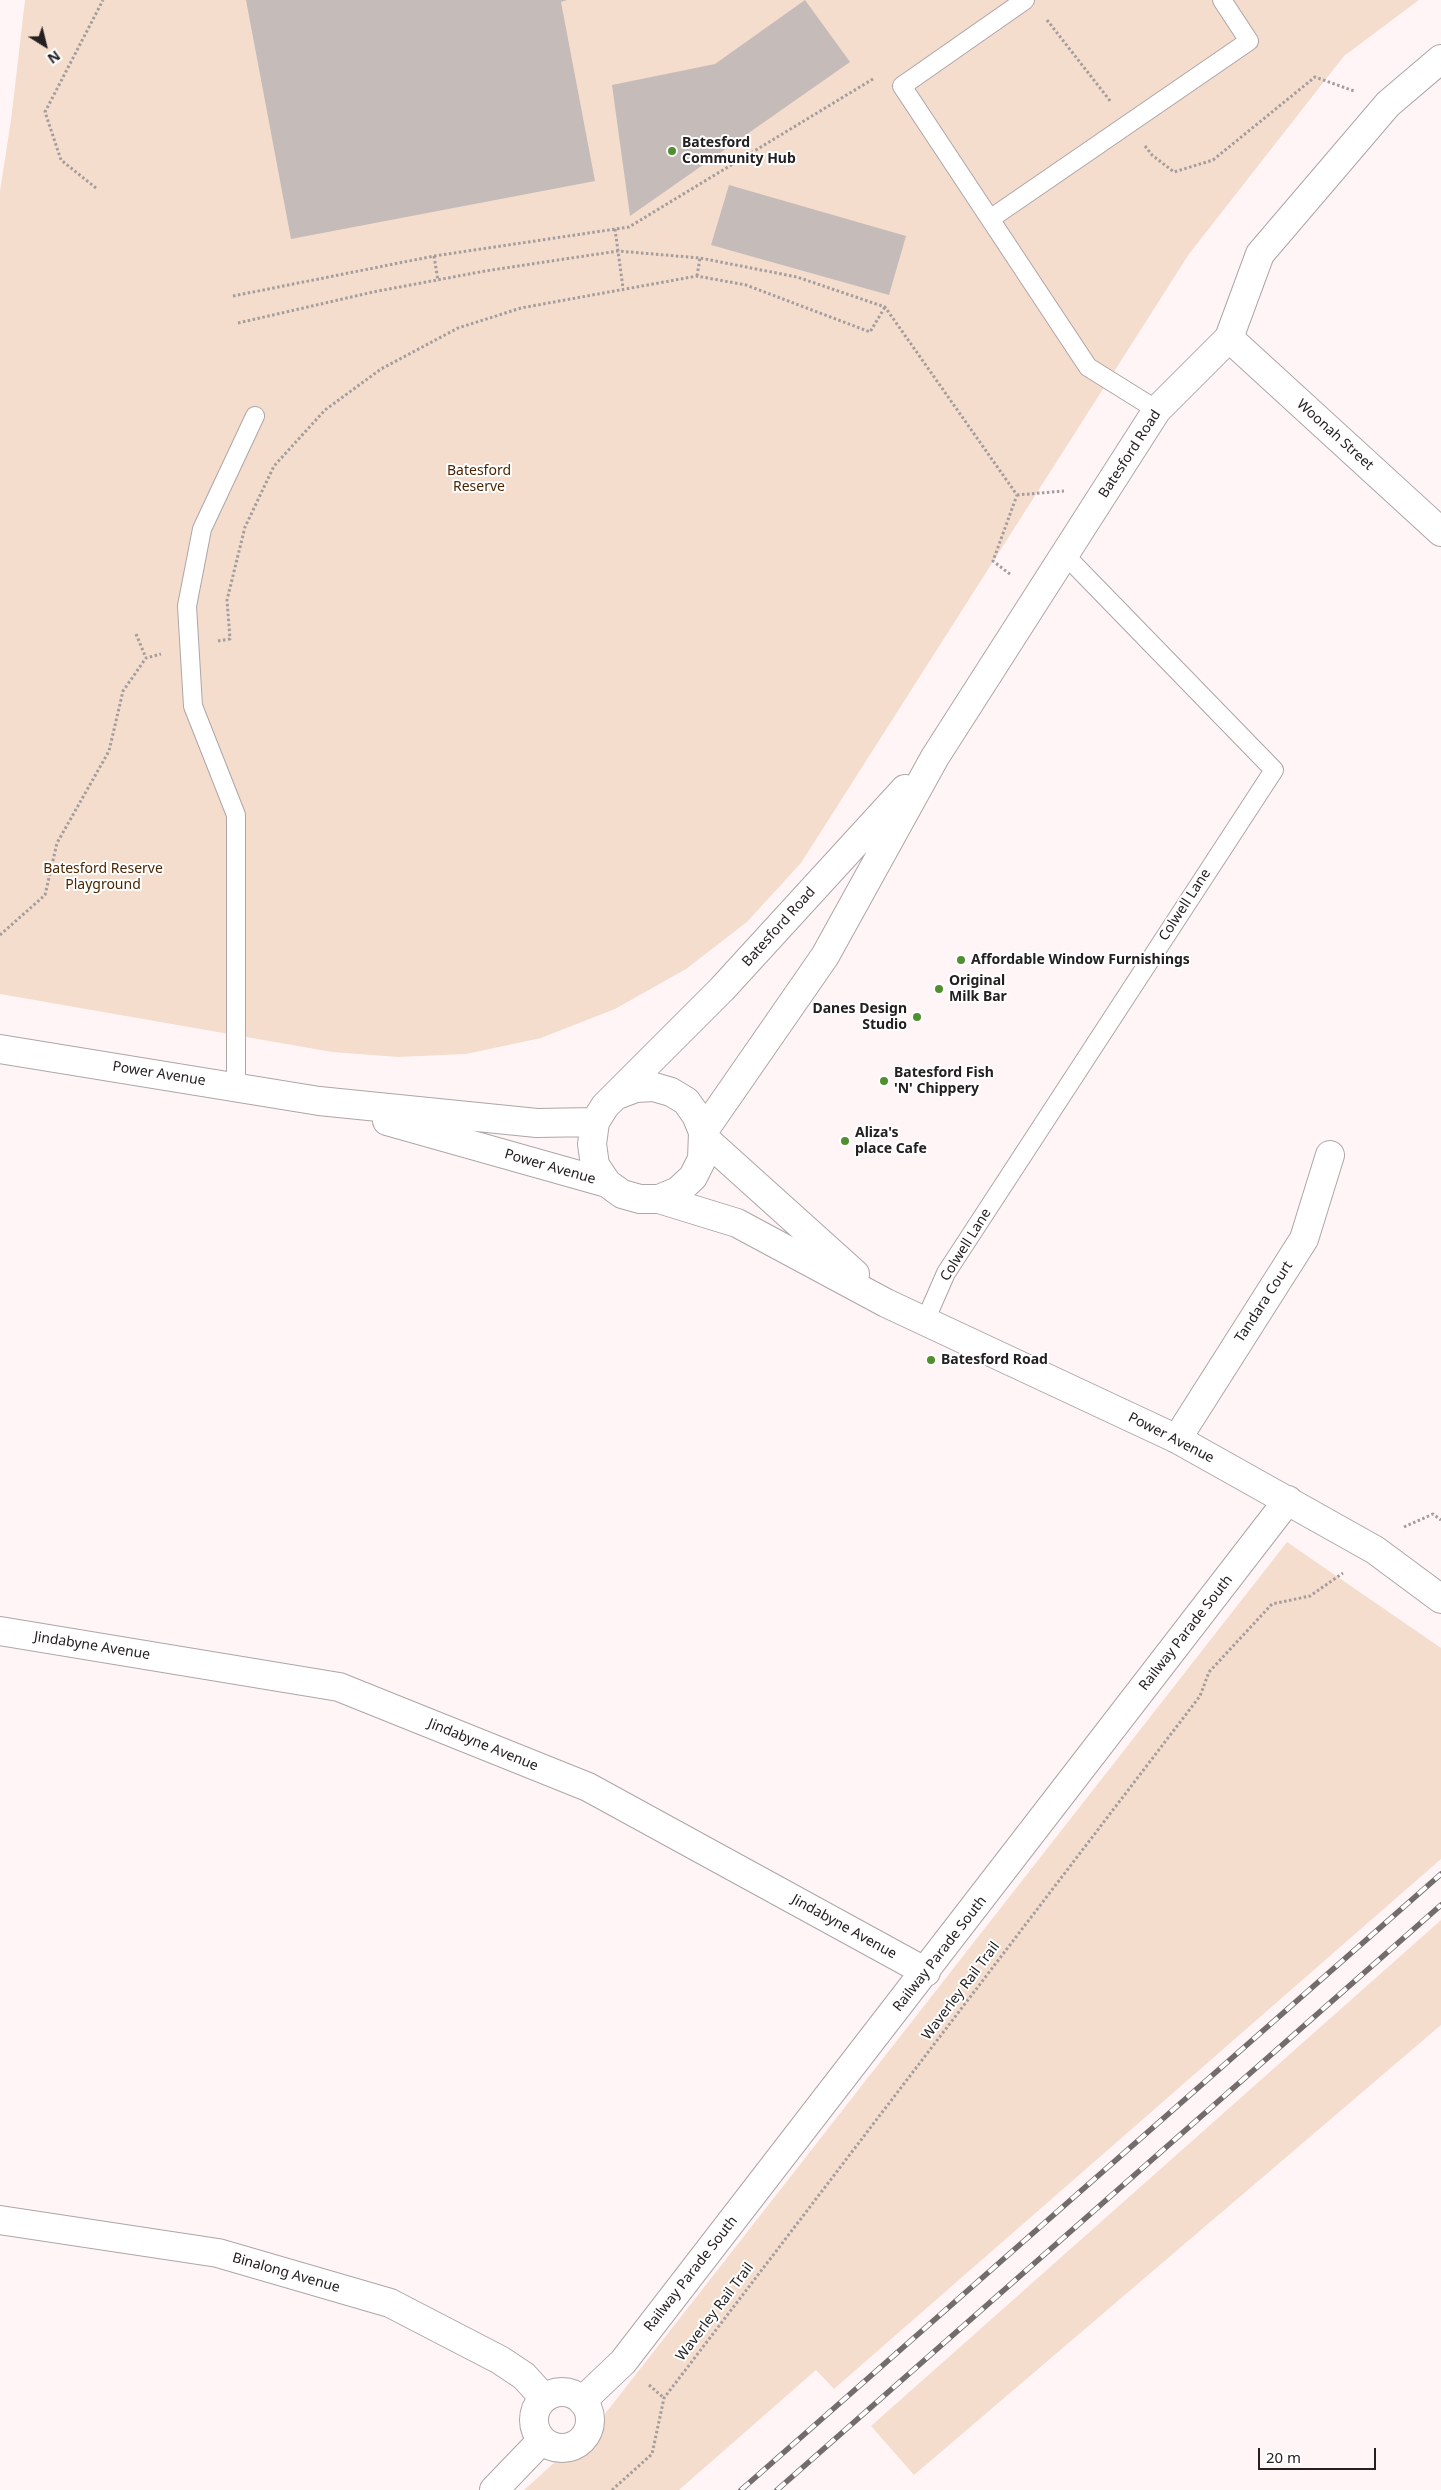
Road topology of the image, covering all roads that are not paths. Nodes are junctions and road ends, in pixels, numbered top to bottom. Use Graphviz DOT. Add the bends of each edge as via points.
graph roads {
  1 [pos="1025,0"];
  2 [pos="1222,0"];
  3 [pos="1441,59"];
  4 [pos="990,219"];
  5 [pos="1229,338"];
  6 [pos="1157,410"];
  7 [pos="254,416"];
  8 [pos="1441,532"];
  9 [pos="1065,555"];
  10 [pos="935,757"];
  11 [pos="0,1049"];
  12 [pos="236,1086"];
  13 [pos="620,1094"];
  14 [pos="319,1101"];
  15 [pos="595,1122"];
  16 [pos="703,1135"];
  17 [pos="1330,1155"];
  18 [pos="607,1183"];
  19 [pos="659,1199"];
  20 [pos="886,1303"];
  21 [pos="925,1321"];
  22 [pos="1177,1440"];
  23 [pos="1288,1500"];
  24 [pos="1441,1599"];
  25 [pos="0,1631"];
  26 [pos="926,1972"];
  27 [pos="0,2220"];
  28 [pos="544,2398"];
  29 [pos="582,2401"];
  30 [pos="542,2440"];
  31 [pos="494,2490"];
  1 -- 4 [label="lane" via="902,86"];
  2 -- 4 [label="lane" via="1249,41"];
  3 -- 5 [label="street, Batesford Road" via="1388,104 1260,254"];
  4 -- 6 [label="lane" via="1088,367"];
  5 -- 6 [label="street, Batesford Road"];
  5 -- 8 [label="street, Woonah Street"];
  6 -- 9 [label="street, Batesford Road"];
  7 -- 12 [label="lane" via="202,529 187,606 193,706 236,815"];
  9 -- 10 [label="street, Batesford Road"];
  9 -- 21 [label="lane, Colwell Lane" via="1274,770 946,1273"];
  10 -- 13 [label="street, Batesford Road" via="722,989"];
  10 -- 16 [label="street, Batesford Road" via="826,956"];
  11 -- 12 [label="street, Power Avenue"];
  12 -- 14 [label="street, Power Avenue"];
  13 -- 15 [label="street" via="605,1106"];
  13 -- 16 [label="street" via="636,1088 654,1087 671,1092 686,1101 696,1115"];
  14 -- 15 [label="street, Power Avenue" via="537,1123"];
  14 -- 18 [label="street, Power Avenue"];
  15 -- 18 [label="street" via="592,1144 596,1165"];
  16 -- 19 [label="street" via="702,1158 693,1177 678,1190"];
  16 -- 20 [label="street, Power Avenue"];
  17 -- 22 [label="street, Tandara Court" via="1304,1239"];
  18 -- 19 [label="street" via="622,1194 640,1199"];
  19 -- 20 [label="street, Power Avenue" via="737,1222"];
  20 -- 21 [label="street, Power Avenue"];
  21 -- 22 [label="street, Power Avenue"];
  22 -- 23 [label="street, Power Avenue"];
  23 -- 24 [label="street, Power Avenue" via="1375,1550"];
  23 -- 26 [label="street, Railway Parade South"];
  25 -- 26 [label="street, Jindabyne Avenue" via="339,1687 588,1787"];
  26 -- 29 [label="street, Railway Parade South" via="624,2362"];
  27 -- 28 [label="street, Binalong Avenue" via="218,2253 390,2303 500,2360 524,2376"];
  28 -- 29 [label="street" via="565,2392"];
  28 -- 30 [label="street" via="534,2415 534,2425"];
  29 -- 30 [label="street" via="590,2421 583,2438 575,2445 559,2448"];
  30 -- 31 [label="street"];
}
